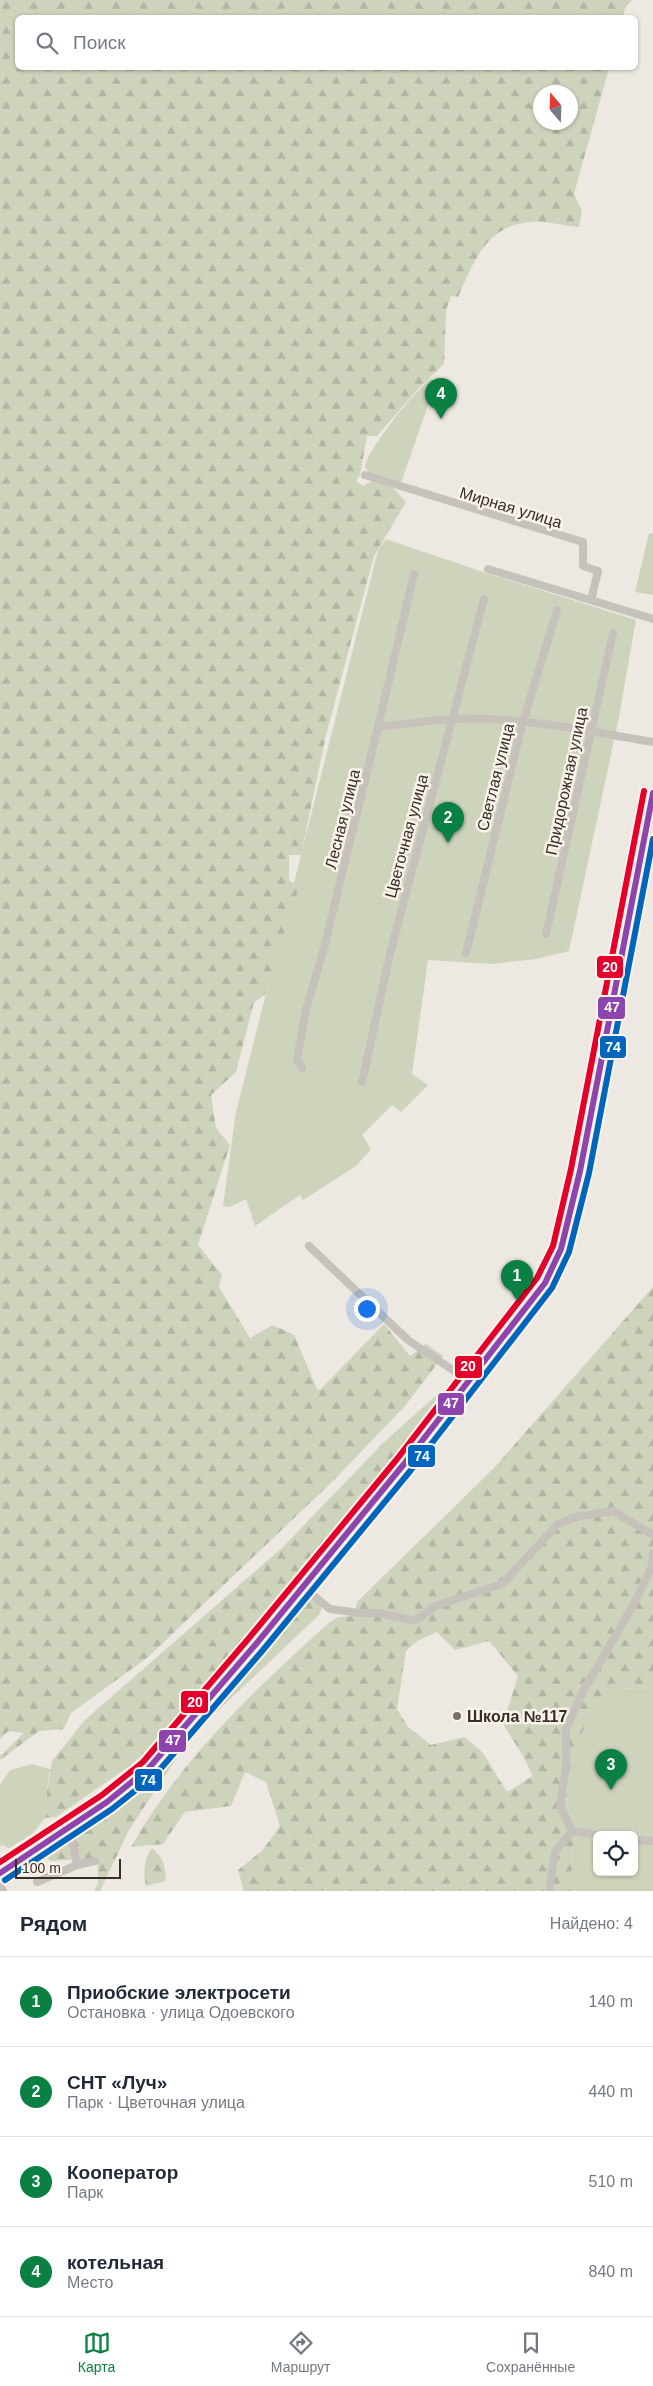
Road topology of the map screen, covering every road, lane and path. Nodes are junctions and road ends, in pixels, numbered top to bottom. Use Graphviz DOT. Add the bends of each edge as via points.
graph roads {
  1 [pos="366,475"];
  2 [pos="488,569"];
  3 [pos="414,574"];
  4 [pos="484,599"];
  5 [pos="591,600"];
  6 [pos="557,610"];
  7 [pos="653,619"];
  8 [pos="613,633"];
  9 [pos="451,719"];
  10 [pos="523,722"];
  11 [pos="378,728"];
  12 [pos="591,733"];
  13 [pos="653,742"];
  14 [pos="653,793"];
  15 [pos="546,934"];
  16 [pos="466,953"];
  17 [pos="302,1068"];
  18 [pos="362,1082"];
  19 [pos="309,1246"];
  20 [pos="469,1381"];
  21 [pos="653,1534"];
  22 [pos="653,1554"];
  23 [pos="302,1586"];
  24 [pos="65,1830"];
  25 [pos="572,1831"];
  26 [pos="593,1834"];
  27 [pos="638,1840"];
  28 [pos="653,1841"];
  29 [pos="95,1861"];
  30 [pos="77,1865"];
  31 [pos="0,1872"];
  32 [pos="37,1882"];
  33 [pos="0,1887"];
  34 [pos="4,1891"];
  35 [pos="550,1891"];
  1 -- 5 [label="street, Мирная улица" via="583,542 583,566 598,571"];
  2 -- 5 [label="street"];
  3 -- 11 [label="street, Лесная улица"];
  4 -- 9 [label="street, Цветочная улица"];
  5 -- 7 [label="street"];
  6 -- 10 [label="street, Светлая улица"];
  8 -- 12 [label="street, Придорожная улица"];
  9 -- 10 [label="street"];
  9 -- 11 [label="street"];
  9 -- 18 [label="street, Цветочная улица" via="390,954"];
  10 -- 12 [label="street" via="560,725"];
  10 -- 16 [label="street, Светлая улица"];
  11 -- 17 [label="street, Лесная улица" via="306,1010 298,1059"];
  12 -- 13 [label="street"];
  12 -- 15 [label="street, Придорожная улица"];
  14 -- 20 [label="street" via="580,1171 561,1249 545,1283"];
  19 -- 20 [label="street" via="408,1340"];
  20 -- 23 [label="street"];
  21 -- 23 [label="street" via="613,1511 576,1517 558,1524 502,1584 435,1606 418,1619 330,1609"];
  22 -- 25 [label="street" via="652,1566 635,1602 582,1694 566,1729 566,1769 560,1805"];
  23 -- 24 [label="street" via="149,1768"];
  24 -- 30 [label="street" via="74,1848"];
  24 -- 31 [label="street"];
  25 -- 26 [label="street"];
  25 -- 35 [label="street" via="555,1852"];
  27 -- 28 [label="street"];
  29 -- 30 [label="street"];
  30 -- 32 [label="street"];
  33 -- 34 [label="street"];
}
